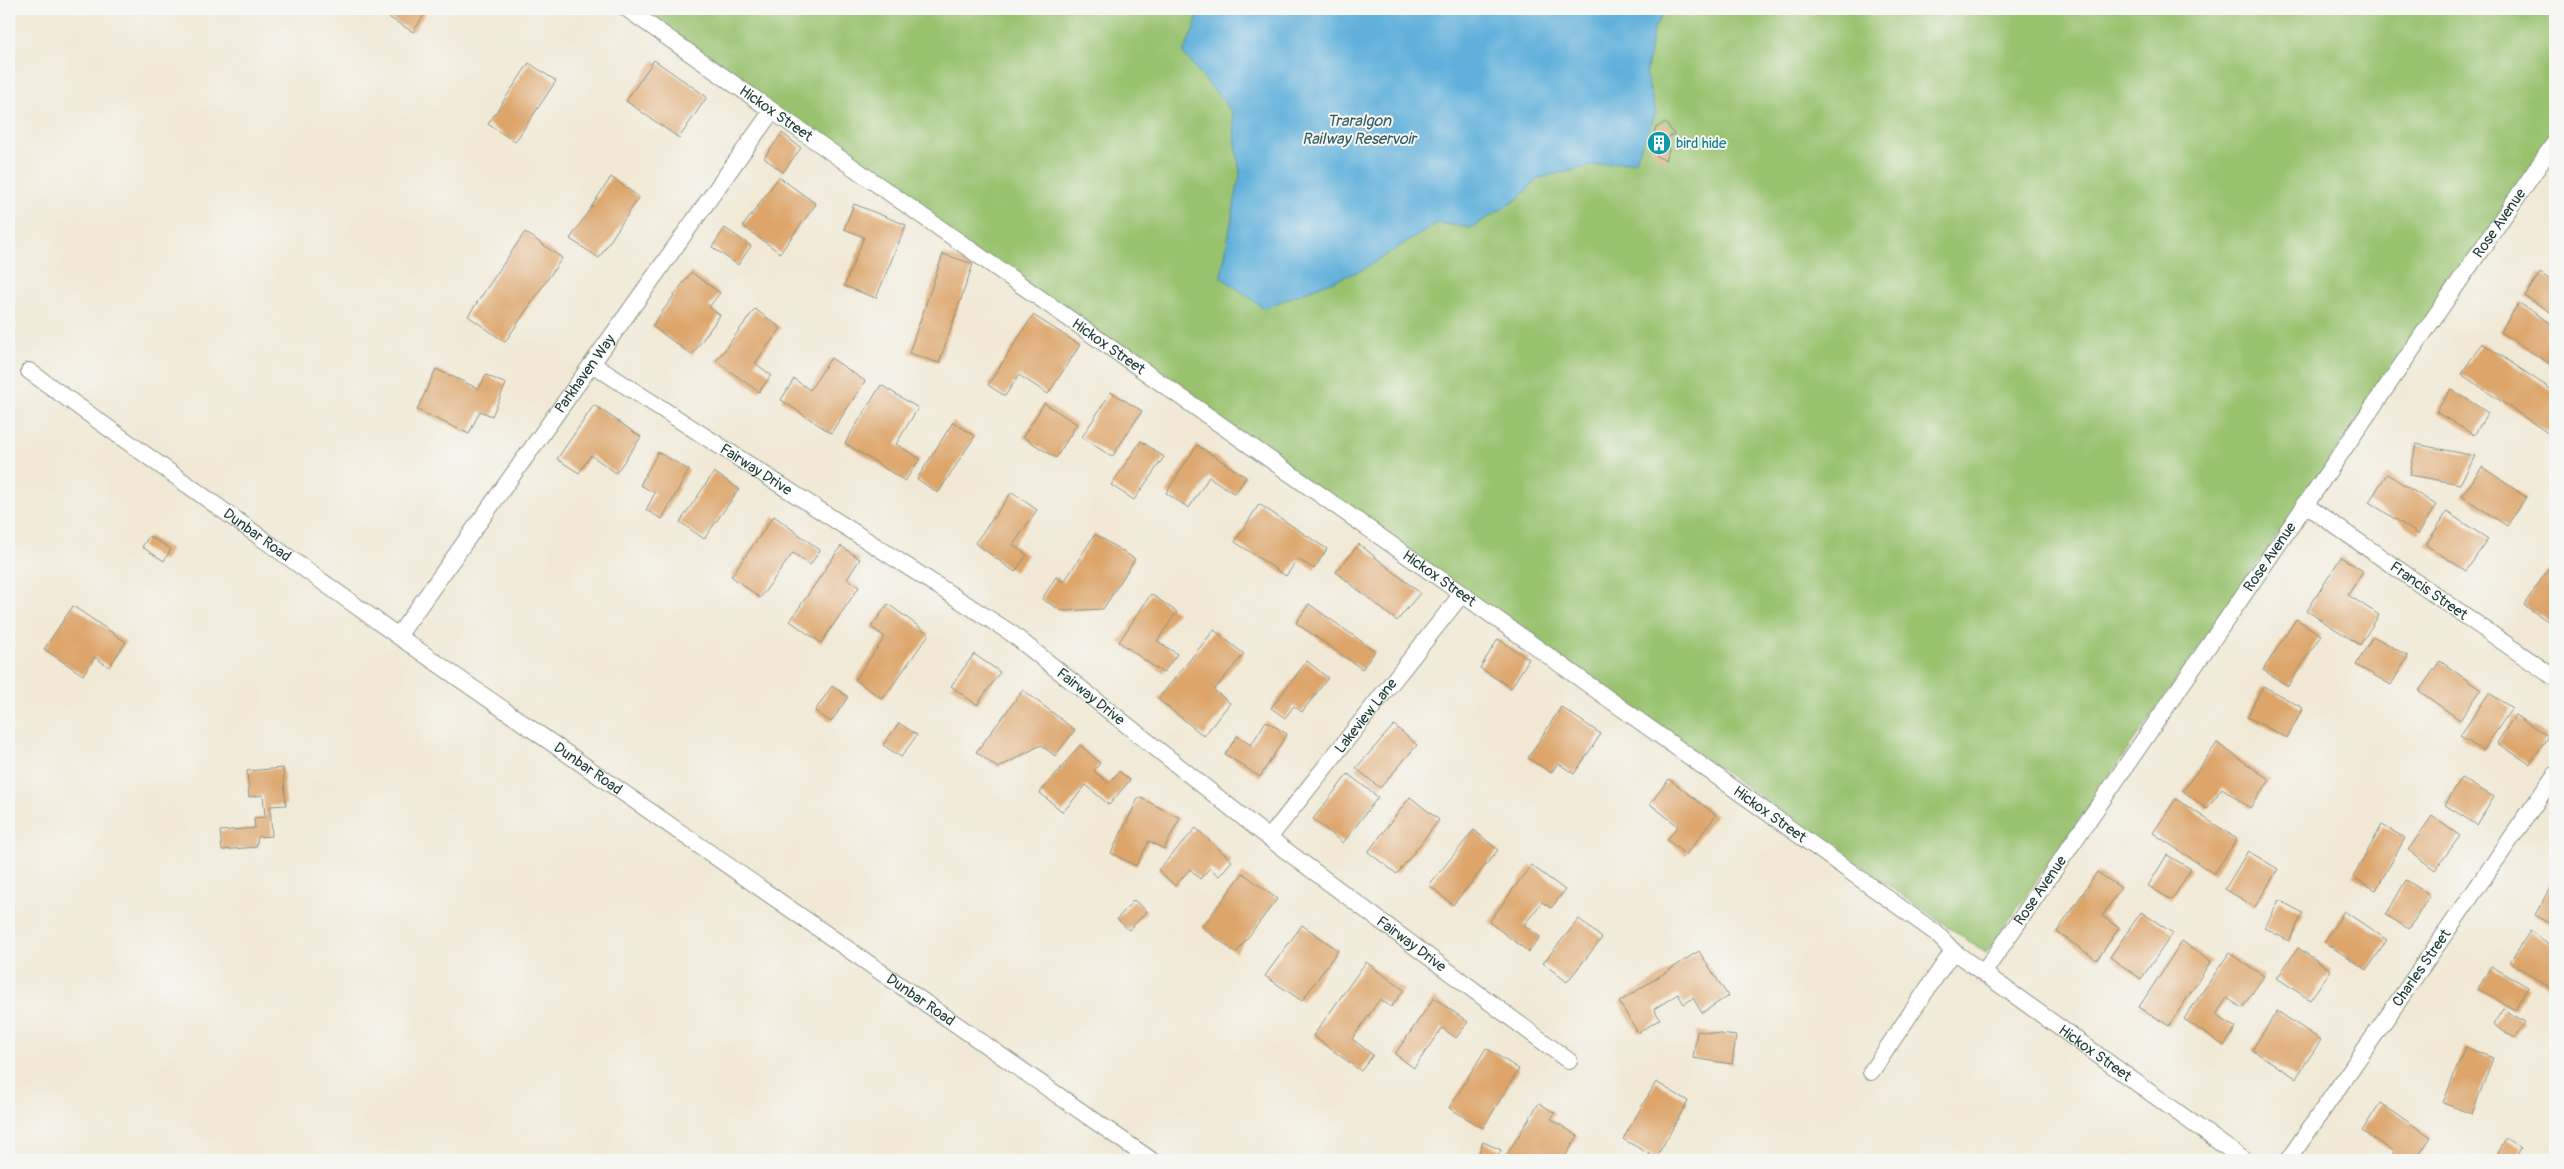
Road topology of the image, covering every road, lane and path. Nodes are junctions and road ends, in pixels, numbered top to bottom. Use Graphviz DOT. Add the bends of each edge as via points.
graph roads {
  1 [pos="627,9"];
  2 [pos="772,111"];
  3 [pos="2555,142"];
  4 [pos="592,364"];
  5 [pos="29,371"];
  6 [pos="2304,504"];
  7 [pos="1462,594"];
  8 [pos="398,636"];
  9 [pos="2555,678"];
  10 [pos="2555,776"];
  11 [pos="1269,838"];
  12 [pos="1953,951"];
  13 [pos="1984,972"];
  14 [pos="1569,1060"];
  15 [pos="1871,1072"];
  16 [pos="1151,1160"];
  17 [pos="2244,1160"];
  18 [pos="2288,1160"];
  1 -- 2 [label="street, Hickox Street"];
  2 -- 4 [label="street, Parkhaven Way"];
  2 -- 7 [label="street, Hickox Street"];
  3 -- 6 [label="street, Rose Avenue"];
  4 -- 8 [label="street, Parkhaven Way"];
  4 -- 11 [label="street, Fairway Drive" via="1011,633"];
  5 -- 8 [label="street, Dunbar Road"];
  6 -- 9 [label="street, Francis Street"];
  6 -- 13 [label="street, Rose Avenue"];
  7 -- 11 [label="street, Lakeview Lane"];
  7 -- 12 [label="street, Hickox Street" via="1936,933"];
  8 -- 16 [label="street, Dunbar Road"];
  10 -- 18 [label="street, Charles Street"];
  11 -- 14 [label="street, Fairway Drive"];
  12 -- 13 [label="street, Hickox Street"];
  12 -- 15 [label="street"];
  13 -- 17 [label="street, Hickox Street"];
}
